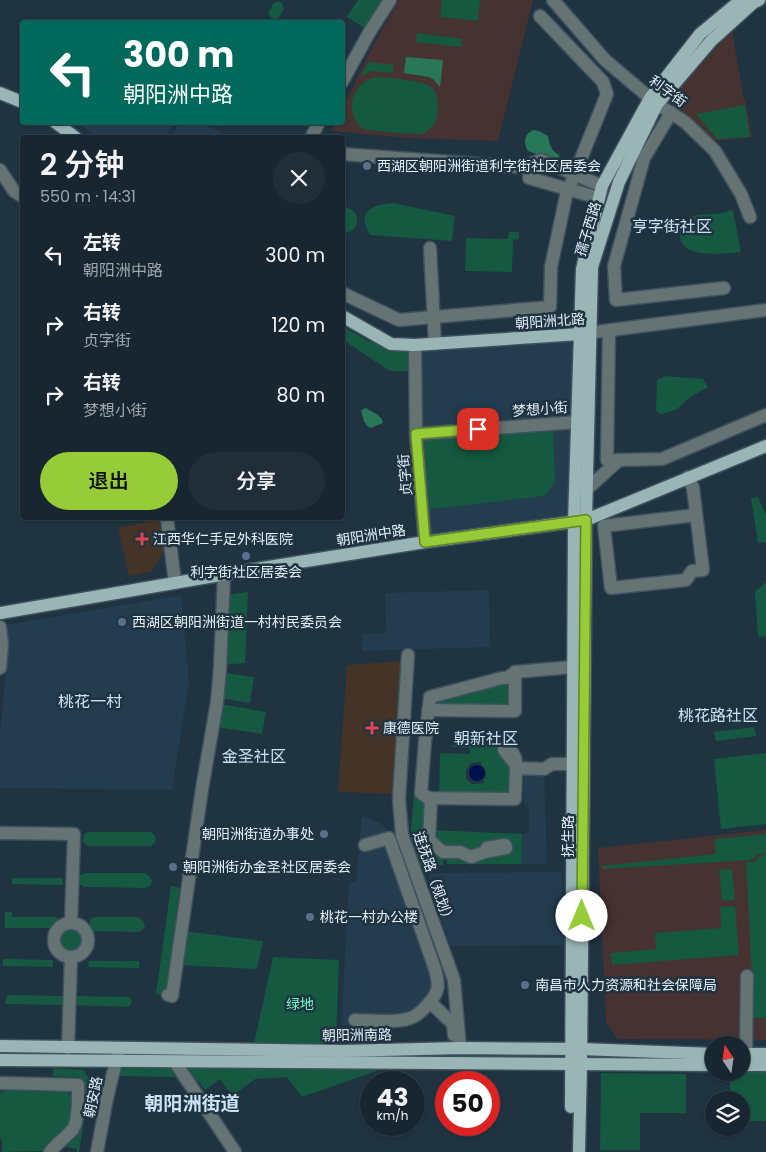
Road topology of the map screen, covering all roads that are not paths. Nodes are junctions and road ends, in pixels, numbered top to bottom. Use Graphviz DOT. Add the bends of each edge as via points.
graph roads {
  1 [pos="390,0"];
  2 [pos="553,0"];
  3 [pos="741,0"];
  4 [pos="759,0"];
  5 [pos="540,16"];
  6 [pos="345,77"];
  7 [pos="0,93"];
  8 [pos="20,101"];
  9 [pos="653,101"];
  10 [pos="671,113"];
  11 [pos="59,125"];
  12 [pos="72,135"];
  13 [pos="345,154"];
  14 [pos="532,168"];
  15 [pos="0,170"];
  16 [pos="575,174"];
  17 [pos="568,189"];
  18 [pos="600,192"];
  19 [pos="20,195"];
  20 [pos="750,217"];
  21 [pos="430,248"];
  22 [pos="724,288"];
  23 [pos="345,294"];
  24 [pos="766,310"];
  25 [pos="433,317"];
  26 [pos="345,318"];
  27 [pos="609,331"];
  28 [pos="586,334"];
  29 [pos="434,344"];
  30 [pos="415,345"];
  31 [pos="766,414"];
  32 [pos="577,422"];
  33 [pos="416,434"];
  34 [pos="766,446"];
  35 [pos="618,460"];
  36 [pos="688,477"];
  37 [pos="586,490"];
  38 [pos="696,516"];
  39 [pos="167,520"];
  40 [pos="580,521"];
  41 [pos="425,542"];
  42 [pos="224,574"];
  43 [pos="175,583"];
  44 [pos="0,613"];
  45 [pos="0,627"];
  46 [pos="408,655"];
  47 [pos="573,667"];
  48 [pos="0,668"];
  49 [pos="508,676"];
  50 [pos="217,702"];
  51 [pos="428,710"];
  52 [pos="573,764"];
  53 [pos="431,798"];
  54 [pos="0,833"];
  55 [pos="365,845"];
  56 [pos="485,852"];
  57 [pos="71,924"];
  58 [pos="71,957"];
  59 [pos="747,976"];
  60 [pos="430,1002"];
  61 [pos="355,1020"];
  62 [pos="744,1036"];
  63 [pos="0,1046"];
  64 [pos="68,1048"];
  65 [pos="458,1048"];
  66 [pos="576,1049"];
  67 [pos="705,1054"];
  68 [pos="766,1054"];
  69 [pos="118,1055"];
  70 [pos="750,1057"];
  71 [pos="0,1060"];
  72 [pos="750,1060"];
  73 [pos="175,1062"];
  74 [pos="576,1064"];
  75 [pos="705,1065"];
  76 [pos="766,1065"];
  77 [pos="0,1083"];
  78 [pos="50,1152"];
  79 [pos="97,1152"];
  80 [pos="235,1152"];
  81 [pos="571,1152"];
  82 [pos="579,1152"];
  1 -- 6 [label="street"];
  2 -- 9 [label="street, 利字街" via="605,60"];
  3 -- 9 [label="main road, 孺子西路" via="700,34"];
  4 -- 9 [label="main road, 孺子西路" via="711,41"];
  5 -- 16 [label="street" via="603,82 607,94"];
  7 -- 8 [label="main road"];
  9 -- 10 [label="street, 利字街"];
  9 -- 18 [label="main road, 孺子西路"];
  9 -- 28 [label="main road, 孺子西路" via="619,182 592,268"];
  10 -- 20 [label="street, 利字街" via="715,151"];
  10 -- 22 [label="street" via="644,158 614,266 616,300"];
  11 -- 12 [label="main road"];
  13 -- 14 [label="street"];
  14 -- 16 [label="street" via="533,163 541,160"];
  14 -- 17 [label="street" via="529,178"];
  15 -- 19 [label="street"];
  16 -- 17 [label="street"];
  16 -- 18 [label="street"];
  17 -- 18 [label="street"];
  17 -- 25 [label="street" via="551,267 550,307"];
  18 -- 28 [label="main road, 孺子西路" via="582,269"];
  21 -- 25 [label="street"];
  23 -- 25 [label="street" via="399,320"];
  24 -- 27 [label="street, 朝阳洲北路"];
  25 -- 29 [label="street"];
  26 -- 30 [label="main road, 朝阳洲北路" via="392,344"];
  27 -- 28 [label="street, 朝阳洲北路"];
  27 -- 35 [label="street" via="606,460"];
  28 -- 29 [label="main road, 朝阳洲北路"];
  28 -- 32 [label="main road, 孺子西路"];
  28 -- 37 [label="main road, 孺子西路"];
  29 -- 30 [label="main road, 朝阳洲北路"];
  30 -- 33 [label="street, 贞字街"];
  31 -- 35 [label="street" via="662,459"];
  32 -- 33 [label="street, 梦想小街"];
  32 -- 40 [label="main road, 孺子西路"];
  33 -- 41 [label="street, 贞字街"];
  34 -- 36 [label="main road, 朝阳洲中路"];
  35 -- 37 [label="street"];
  36 -- 38 [label="street" via="693,488"];
  36 -- 40 [label="main road, 朝阳洲中路"];
  37 -- 40 [label="main road, 孺子西路"];
  38 -- 38 [label="street" via="703,570 692,572 686,580 611,588 604,526"];
  39 -- 43 [label="street"];
  40 -- 41 [label="main road, 朝阳洲中路"];
  40 -- 47 [label="main road, 抚生路"];
  40 -- 66 [label="main road, 抚生路"];
  41 -- 42 [label="main road, 朝阳洲中路"];
  42 -- 43 [label="main road, 朝阳洲中路"];
  42 -- 50 [label="street"];
  43 -- 44 [label="main road, 朝阳洲中路"];
  45 -- 48 [label="street"];
  46 -- 65 [label="street, 连抚路（规划）" via="399,799 402,835 454,980"];
  47 -- 49 [label="street"];
  47 -- 52 [label="main road, 抚生路"];
  49 -- 51 [label="street" via="430,697"];
  49 -- 51 [label="street" via="514,711"];
  50 -- 50 [label="street" via="212,702 168,995 172,996"];
  51 -- 53 [label="street" via="421,793"];
  52 -- 53 [label="street" via="552,764 544,769 516,767 515,799"];
  52 -- 66 [label="main road, 抚生路"];
  53 -- 56 [label="street" via="429,840 443,852 460,852 471,857"];
  54 -- 57 [label="street" via="74,834"];
  55 -- 60 [label="street" via="389,838 435,968 438,983"];
  57 -- 58 [label="street" via="83,928 88,938 85,949"];
  57 -- 58 [label="street" via="58,929 54,939 60,953"];
  58 -- 64 [label="street"];
  59 -- 62 [label="street"];
  60 -- 61 [label="street" via="413,1017"];
  60 -- 65 [label="street" via="453,1024"];
  63 -- 64 [label="main road, 朝阳洲南路"];
  64 -- 69 [label="main road, 朝阳洲南路"];
  65 -- 66 [label="main road, 朝阳洲南路"];
  65 -- 69 [label="main road, 朝阳洲南路"];
  66 -- 67 [label="main road, 朝阳洲南路"];
  66 -- 74 [label="main road, 抚生路"];
  68 -- 70 [label="main road"];
  69 -- 71 [label="main road, 朝阳洲南路"];
  69 -- 73 [label="main road, 朝阳洲南路"];
  69 -- 79 [label="street, 朝安路"];
  72 -- 76 [label="main road"];
  73 -- 74 [label="main road, 朝阳洲南路"];
  73 -- 80 [label="street"];
  74 -- 75 [label="main road, 朝阳洲南路"];
  74 -- 81 [label="main road, 抚生路"];
  74 -- 82 [label="main road, 抚生路"];
  77 -- 78 [label="street" via="78,1085 76,1123"];
}
